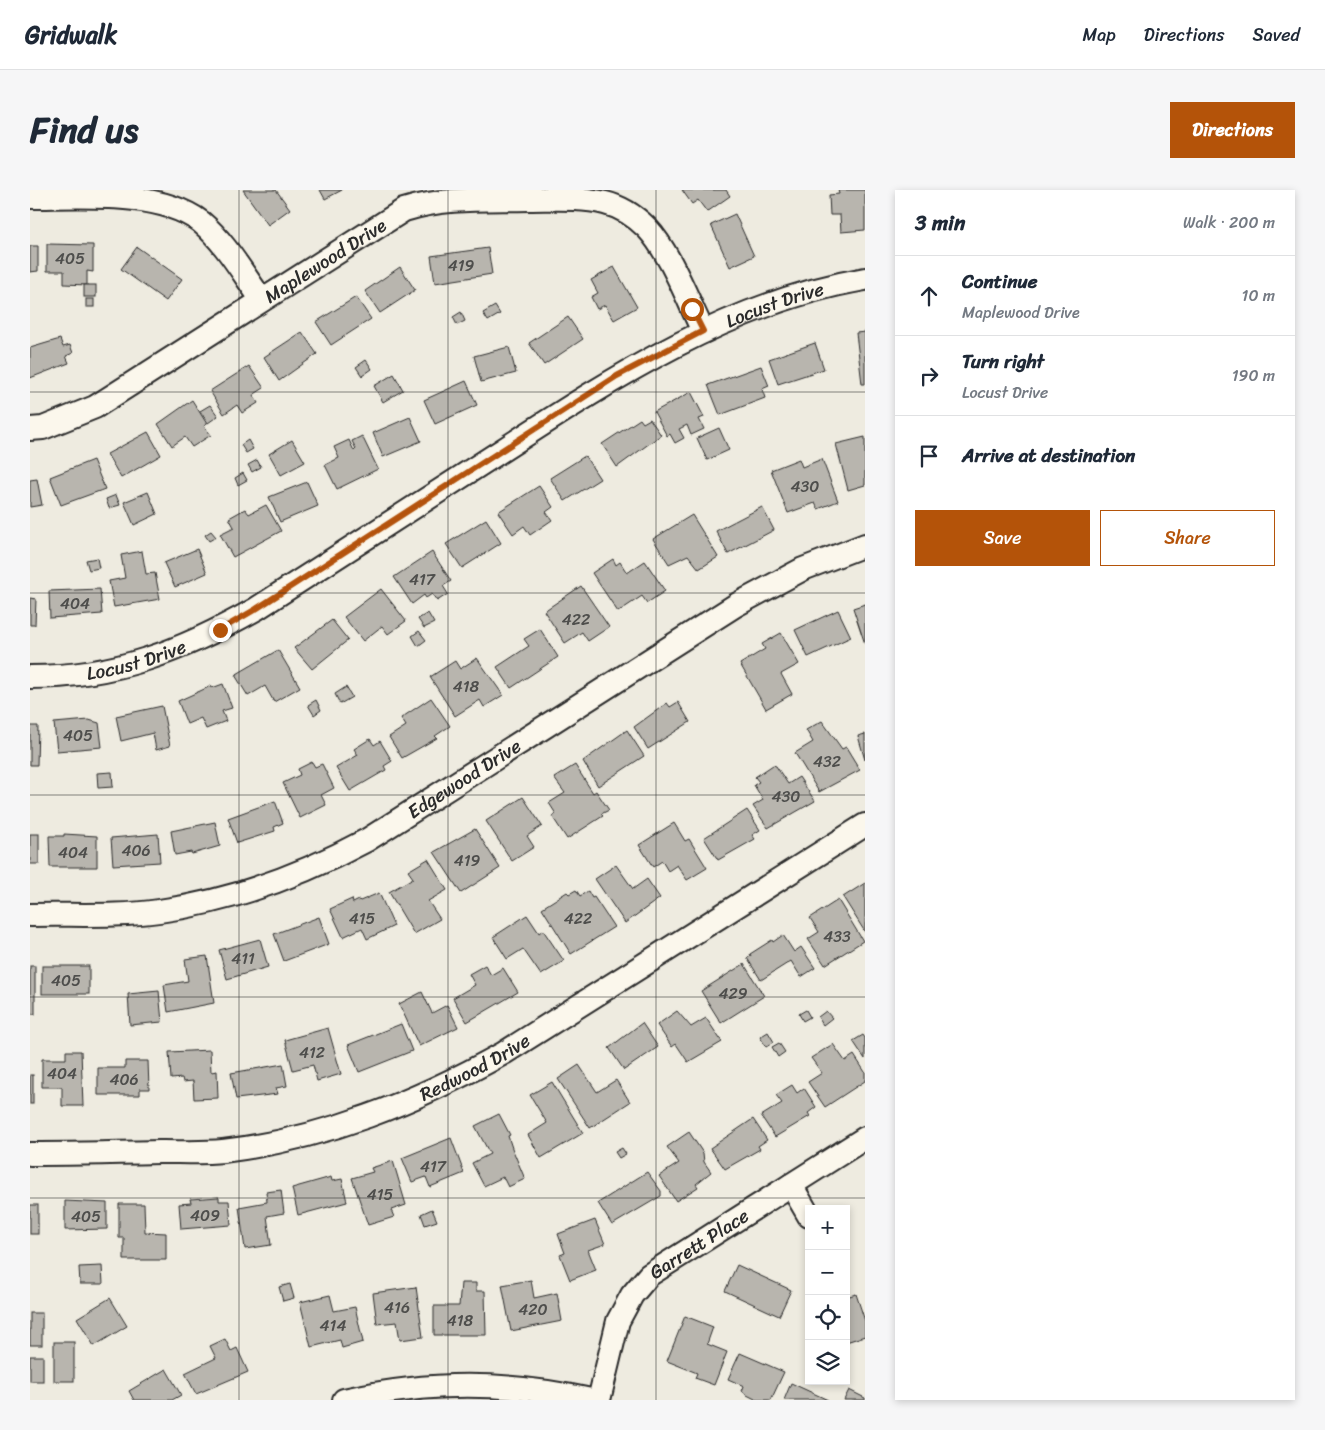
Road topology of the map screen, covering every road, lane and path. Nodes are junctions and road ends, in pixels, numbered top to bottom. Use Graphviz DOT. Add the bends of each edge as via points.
graph roads {
  1 [pos="30,197"];
  2 [pos="865,279"];
  3 [pos="262,300"];
  4 [pos="703,331"];
  5 [pos="30,430"];
  6 [pos="865,545"];
  7 [pos="30,677"];
  8 [pos="865,825"];
  9 [pos="30,914"];
  10 [pos="865,1138"];
  11 [pos="30,1154"];
  12 [pos="790,1185"];
  13 [pos="805,1209"];
  14 [pos="344,1400"];
  15 [pos="591,1400"];
  16 [pos="599,1400"];
  1 -- 3 [label="street" via="120,197 177,207 218,239"];
  2 -- 4 [label="street, Locust Drive" via="791,297"];
  3 -- 4 [label="street, Maplewood Drive" via="411,208 450,200 580,199 627,212 647,229 662,250"];
  3 -- 5 [label="street, Maplewood Drive" via="95,407"];
  4 -- 7 [label="street, Locust Drive" via="617,376 220,630 160,656 123,667 60,677"];
  6 -- 9 [label="street, Edgewood Drive" via="803,568 736,605 328,861 234,896 193,905 110,914"];
  8 -- 11 [label="street, Redwood Drive" via="504,1053 449,1084 395,1107 326,1131 222,1151"];
  10 -- 12 [label="street, Garrett Place"];
  12 -- 13 [label="street"];
  12 -- 16 [label="street, Garrett Place" via="650,1275 632,1295 618,1321"];
  14 -- 15 [label="street" via="381,1392 480,1384"];
}
